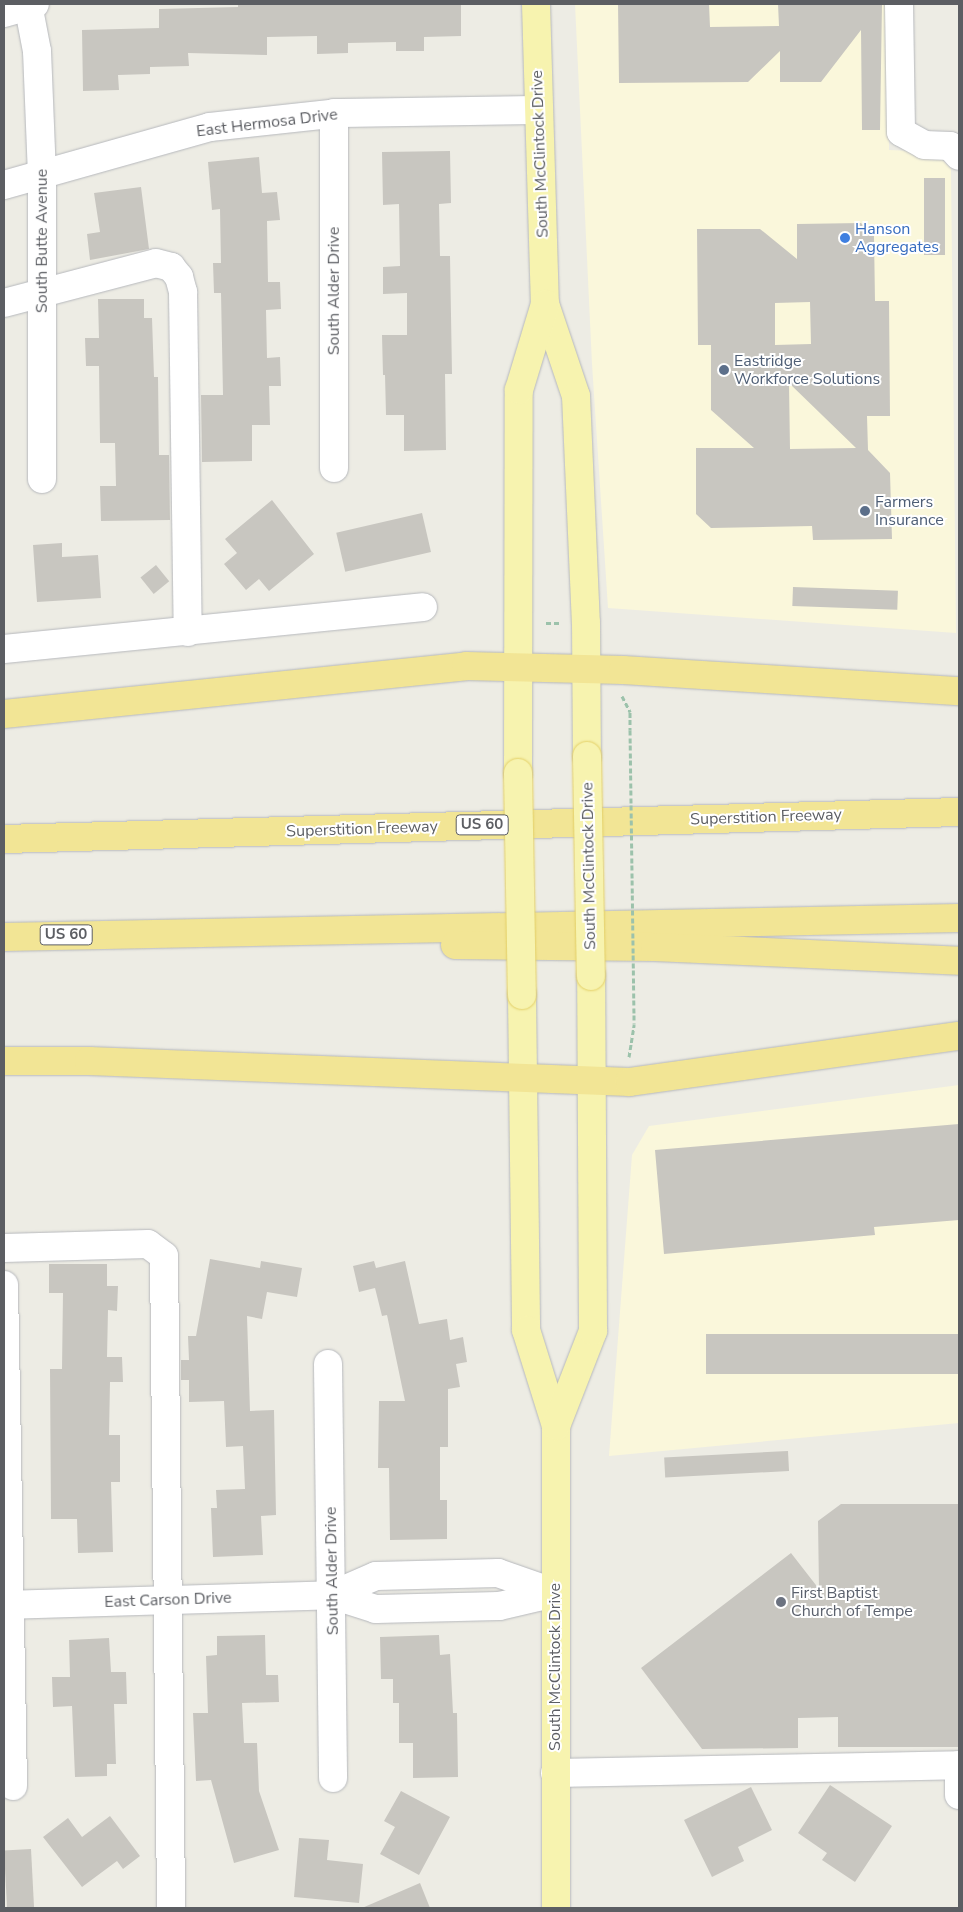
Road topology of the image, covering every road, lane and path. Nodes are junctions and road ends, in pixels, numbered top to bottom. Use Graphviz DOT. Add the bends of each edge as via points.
graph roads {
  1 [pos="536,4"];
  2 [pos="899,4"];
  3 [pos="24,7"];
  4 [pos="537,110"];
  5 [pos="334,114"];
  6 [pos="959,156"];
  7 [pos="42,174"];
  8 [pos="4,185"];
  9 [pos="42,292"];
  10 [pos="4,304"];
  11 [pos="545,304"];
  12 [pos="334,468"];
  13 [pos="42,479"];
  14 [pos="423,607"];
  15 [pos="546,623"];
  16 [pos="564,623"];
  17 [pos="188,632"];
  18 [pos="4,649"];
  19 [pos="517,668"];
  20 [pos="587,670"];
  21 [pos="959,691"];
  22 [pos="622,698"];
  23 [pos="4,714"];
  24 [pos="959,812"];
  25 [pos="4,838"];
  26 [pos="959,918"];
  27 [pos="128,933"];
  28 [pos="4,937"];
  29 [pos="959,961"];
  30 [pos="959,1036"];
  31 [pos="629,1057"];
  32 [pos="4,1061"];
  33 [pos="523,1077"];
  34 [pos="593,1079"];
  35 [pos="4,1248"];
  36 [pos="4,1285"];
  37 [pos="328,1364"];
  38 [pos="556,1426"];
  39 [pos="555,1593"];
  40 [pos="332,1595"];
  41 [pos="170,1600"];
  42 [pos="6,1605"];
  43 [pos="959,1765"];
  44 [pos="556,1774"];
  45 [pos="333,1778"];
  46 [pos="13,1786"];
  47 [pos="959,1795"];
  48 [pos="171,1908"];
  49 [pos="556,1908"];
  1 -- 4 [label="main road, South McClintock Drive"];
  2 -- 6 [label="street" via="902,132 924,145 950,146"];
  3 -- 7 [label="street, South Butte Avenue" via="37,51"];
  4 -- 5 [label="street, East Hermosa Drive"];
  4 -- 11 [label="main road, South McClintock Drive"];
  5 -- 7 [label="street, East Hermosa Drive" via="210,127"];
  5 -- 12 [label="street, South Alder Drive"];
  7 -- 8 [label="street, East Hermosa Drive"];
  7 -- 9 [label="street, South Butte Avenue"];
  9 -- 10 [label="street"];
  9 -- 13 [label="street, South Butte Avenue"];
  9 -- 17 [label="street" via="156,263 171,267 179,277 183,292"];
  11 -- 19 [label="main road, South McClintock Drive" via="519,390"];
  11 -- 20 [label="main road, South McClintock Drive" via="576,396"];
  14 -- 17 [label="street"];
  15 -- 16 [label="path"];
  17 -- 18 [label="street"];
  19 -- 20 [label="highway"];
  19 -- 23 [label="highway" via="466,666"];
  19 -- 33 [label="main road, South McClintock Drive, bridge"];
  20 -- 21 [label="highway"];
  20 -- 34 [label="main road, South McClintock Drive, bridge"];
  22 -- 31 [label="path, bridge" via="630,712 634,1024"];
  24 -- 25 [label="highway, Superstition Freeway / US 60"];
  26 -- 27 [label="highway, US 60"];
  27 -- 28 [label="highway, US 60"];
  27 -- 29 [label="highway" via="468,946 664,948"];
  30 -- 34 [label="highway" via="630,1082"];
  32 -- 33 [label="highway" via="89,1061"];
  33 -- 34 [label="highway"];
  33 -- 38 [label="main road, South McClintock Drive" via="526,1330"];
  34 -- 38 [label="main road, South McClintock Drive" via="593,1330"];
  35 -- 41 [label="street" via="148,1244 164,1256"];
  36 -- 42 [label="street"];
  37 -- 40 [label="street, South Alder Drive"];
  38 -- 39 [label="main road, South McClintock Drive"];
  39 -- 40 [label="street, East Carson Drive" via="499,1606 376,1609"];
  39 -- 44 [label="main road, South McClintock Drive"];
  40 -- 41 [label="street, East Carson Drive"];
  40 -- 45 [label="street, South Alder Drive"];
  41 -- 42 [label="street, East Carson Drive"];
  41 -- 48 [label="street"];
  42 -- 46 [label="street"];
  43 -- 44 [label="street"];
  43 -- 47 [label="street"];
  44 -- 49 [label="main road, South McClintock Drive"];
}
